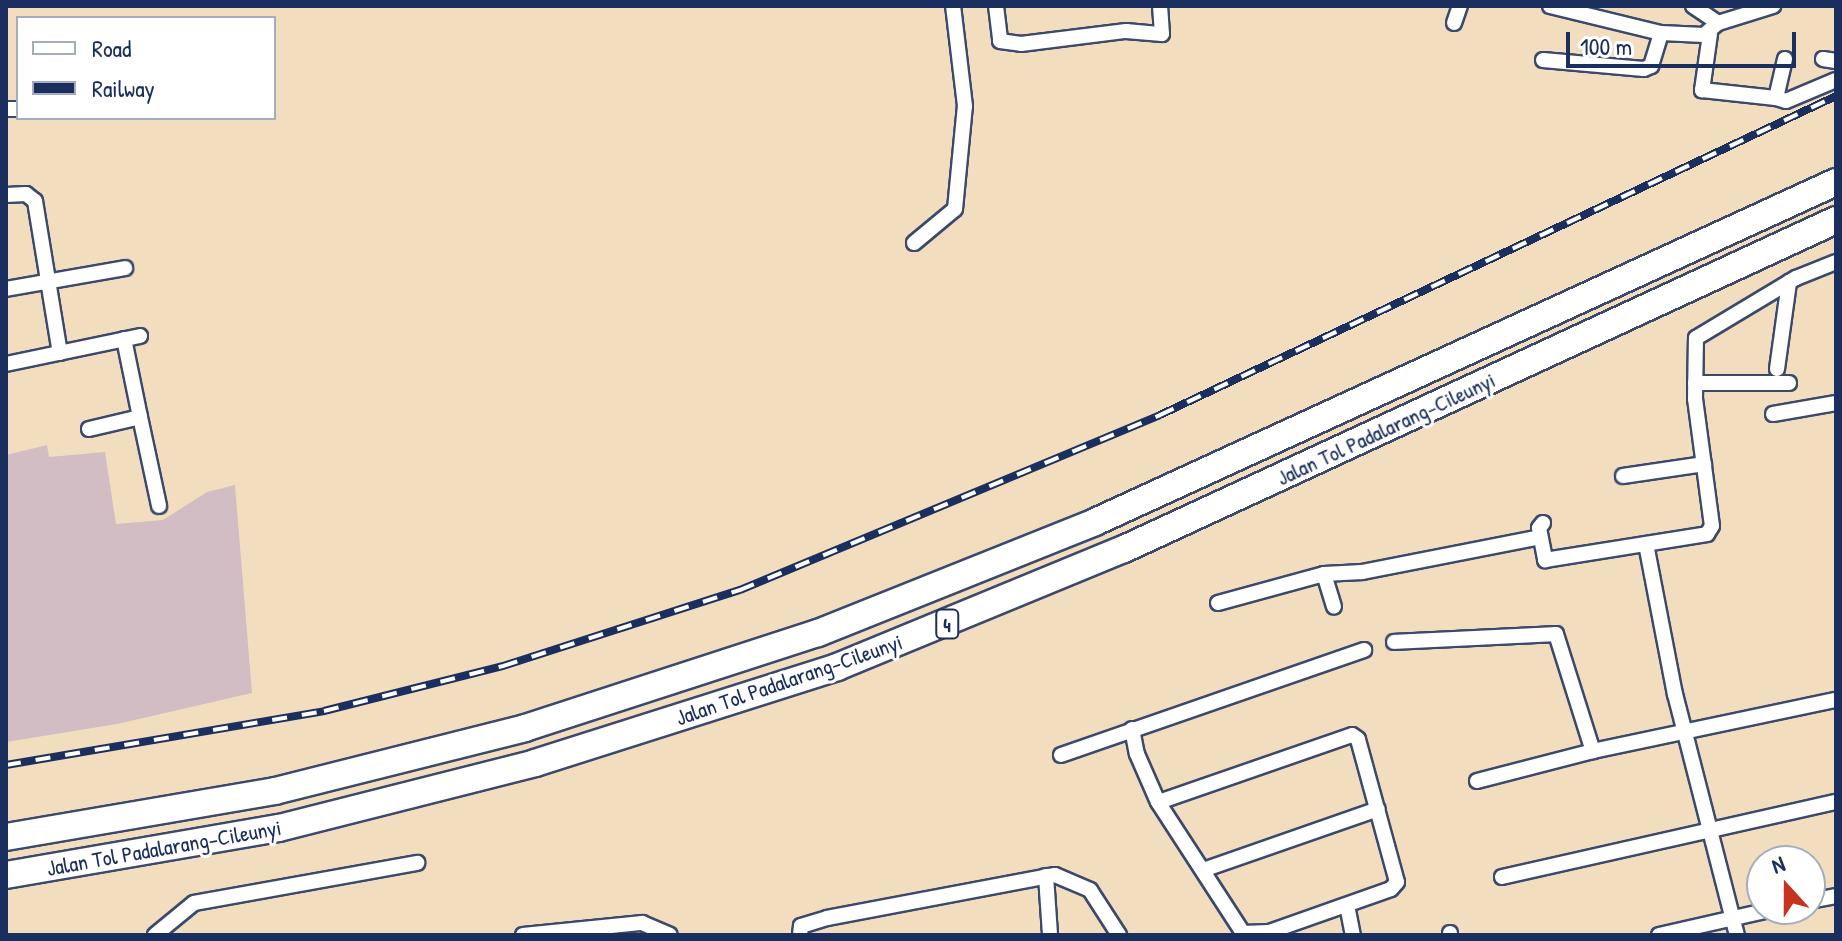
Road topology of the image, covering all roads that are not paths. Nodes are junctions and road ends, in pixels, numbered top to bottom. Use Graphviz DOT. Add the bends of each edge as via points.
graph roads {
  1 [pos="953,6"];
  2 [pos="996,6"];
  3 [pos="1160,6"];
  4 [pos="1460,6"];
  5 [pos="1550,6"];
  6 [pos="1693,6"];
  7 [pos="1773,6"];
  8 [pos="1454,23"];
  9 [pos="1714,28"];
  10 [pos="1661,33"];
  11 [pos="1785,59"];
  12 [pos="1543,60"];
  13 [pos="1836,80"];
  14 [pos="1776,98"];
  15 [pos="1836,182"];
  16 [pos="6,195"];
  17 [pos="1836,220"];
  18 [pos="914,243"];
  19 [pos="1836,262"];
  20 [pos="125,268"];
  21 [pos="1789,282"];
  22 [pos="49,283"];
  23 [pos="6,289"];
  24 [pos="140,336"];
  25 [pos="124,339"];
  26 [pos="60,353"];
  27 [pos="6,364"];
  28 [pos="1777,369"];
  29 [pos="1695,383"];
  30 [pos="1789,383"];
  31 [pos="1836,403"];
  32 [pos="1773,414"];
  33 [pos="140,417"];
  34 [pos="89,429"];
  35 [pos="1704,464"];
  36 [pos="1623,476"];
  37 [pos="159,506"];
  38 [pos="1646,544"];
  39 [pos="1324,574"];
  40 [pos="1218,603"];
  41 [pos="1334,607"];
  42 [pos="1394,642"];
  43 [pos="1364,650"];
  44 [pos="1836,700"];
  45 [pos="1132,729"];
  46 [pos="1688,731"];
  47 [pos="1593,751"];
  48 [pos="1061,755"];
  49 [pos="1477,781"];
  50 [pos="1158,802"];
  51 [pos="1836,802"];
  52 [pos="1378,809"];
  53 [pos="1712,829"];
  54 [pos="6,837"];
  55 [pos="417,863"];
  56 [pos="1203,870"];
  57 [pos="6,875"];
  58 [pos="1046,876"];
  59 [pos="1502,877"];
  60 [pos="1347,905"];
  61 [pos="1746,914"];
  62 [pos="1733,917"];
  63 [pos="827,918"];
  64 [pos="598,929"];
  65 [pos="155,935"];
  66 [pos="523,935"];
  67 [pos="670,935"];
  68 [pos="800,935"];
  69 [pos="829,935"];
  70 [pos="1050,935"];
  71 [pos="1119,935"];
  72 [pos="1353,935"];
  73 [pos="1659,935"];
  74 [pos="1737,935"];
  1 -- 18 [label="street" via="965,106 955,209"];
  2 -- 3 [label="street" via="1000,41 1021,44 1126,31 1162,34"];
  4 -- 8 [label="street"];
  5 -- 10 [label="street"];
  6 -- 9 [label="street"];
  7 -- 9 [label="street"];
  9 -- 10 [label="street"];
  9 -- 14 [label="street" via="1702,90"];
  10 -- 12 [label="street" via="1651,66 1644,69"];
  11 -- 14 [label="street"];
  13 -- 14 [label="street" via="1786,101"];
  15 -- 54 [label="highway, Jalan Tol Padalarang–Cileunyi / 4" via="1095,522 818,633 525,728 290,787"];
  16 -- 22 [label="street" via="26,194 35,201"];
  17 -- 57 [label="highway, Jalan Tol Padalarang–Cileunyi / 4" via="1124,549 837,667 535,763 279,828"];
  19 -- 21 [label="street"];
  20 -- 22 [label="street"];
  21 -- 28 [label="street"];
  21 -- 29 [label="street" via="1700,332"];
  22 -- 23 [label="street"];
  22 -- 26 [label="street"];
  24 -- 25 [label="street"];
  25 -- 26 [label="street"];
  25 -- 33 [label="street"];
  26 -- 27 [label="street"];
  29 -- 30 [label="street"];
  29 -- 35 [label="street"];
  31 -- 32 [label="street"];
  33 -- 34 [label="street"];
  33 -- 37 [label="street"];
  35 -- 36 [label="street"];
  35 -- 38 [label="street" via="1709,531"];
  38 -- 39 [label="street" via="1545,560 1541,530 1362,572"];
  38 -- 46 [label="street" via="1675,694"];
  39 -- 40 [label="street"];
  39 -- 41 [label="street"];
  42 -- 47 [label="street" via="1556,634"];
  43 -- 45 [label="street"];
  44 -- 46 [label="street"];
  45 -- 48 [label="street"];
  45 -- 50 [label="street"];
  46 -- 47 [label="street"];
  46 -- 53 [label="street"];
  47 -- 49 [label="street"];
  50 -- 52 [label="street" via="1352,735"];
  50 -- 56 [label="street"];
  51 -- 53 [label="street"];
  52 -- 56 [label="street"];
  52 -- 60 [label="street" via="1396,885"];
  53 -- 59 [label="street"];
  53 -- 62 [label="street"];
  55 -- 65 [label="street" via="194,903"];
  56 -- 60 [label="street" via="1243,933 1269,932"];
  58 -- 63 [label="street"];
  58 -- 70 [label="street"];
  58 -- 71 [label="street" via="1084,884"];
  60 -- 72 [label="street"];
  61 -- 62 [label="street"];
  62 -- 73 [label="street"];
  62 -- 74 [label="street"];
  63 -- 68 [label="street" via="801,926"];
  63 -- 69 [label="street"];
  64 -- 66 [label="street"];
  64 -- 67 [label="street" via="642,923"];
}
